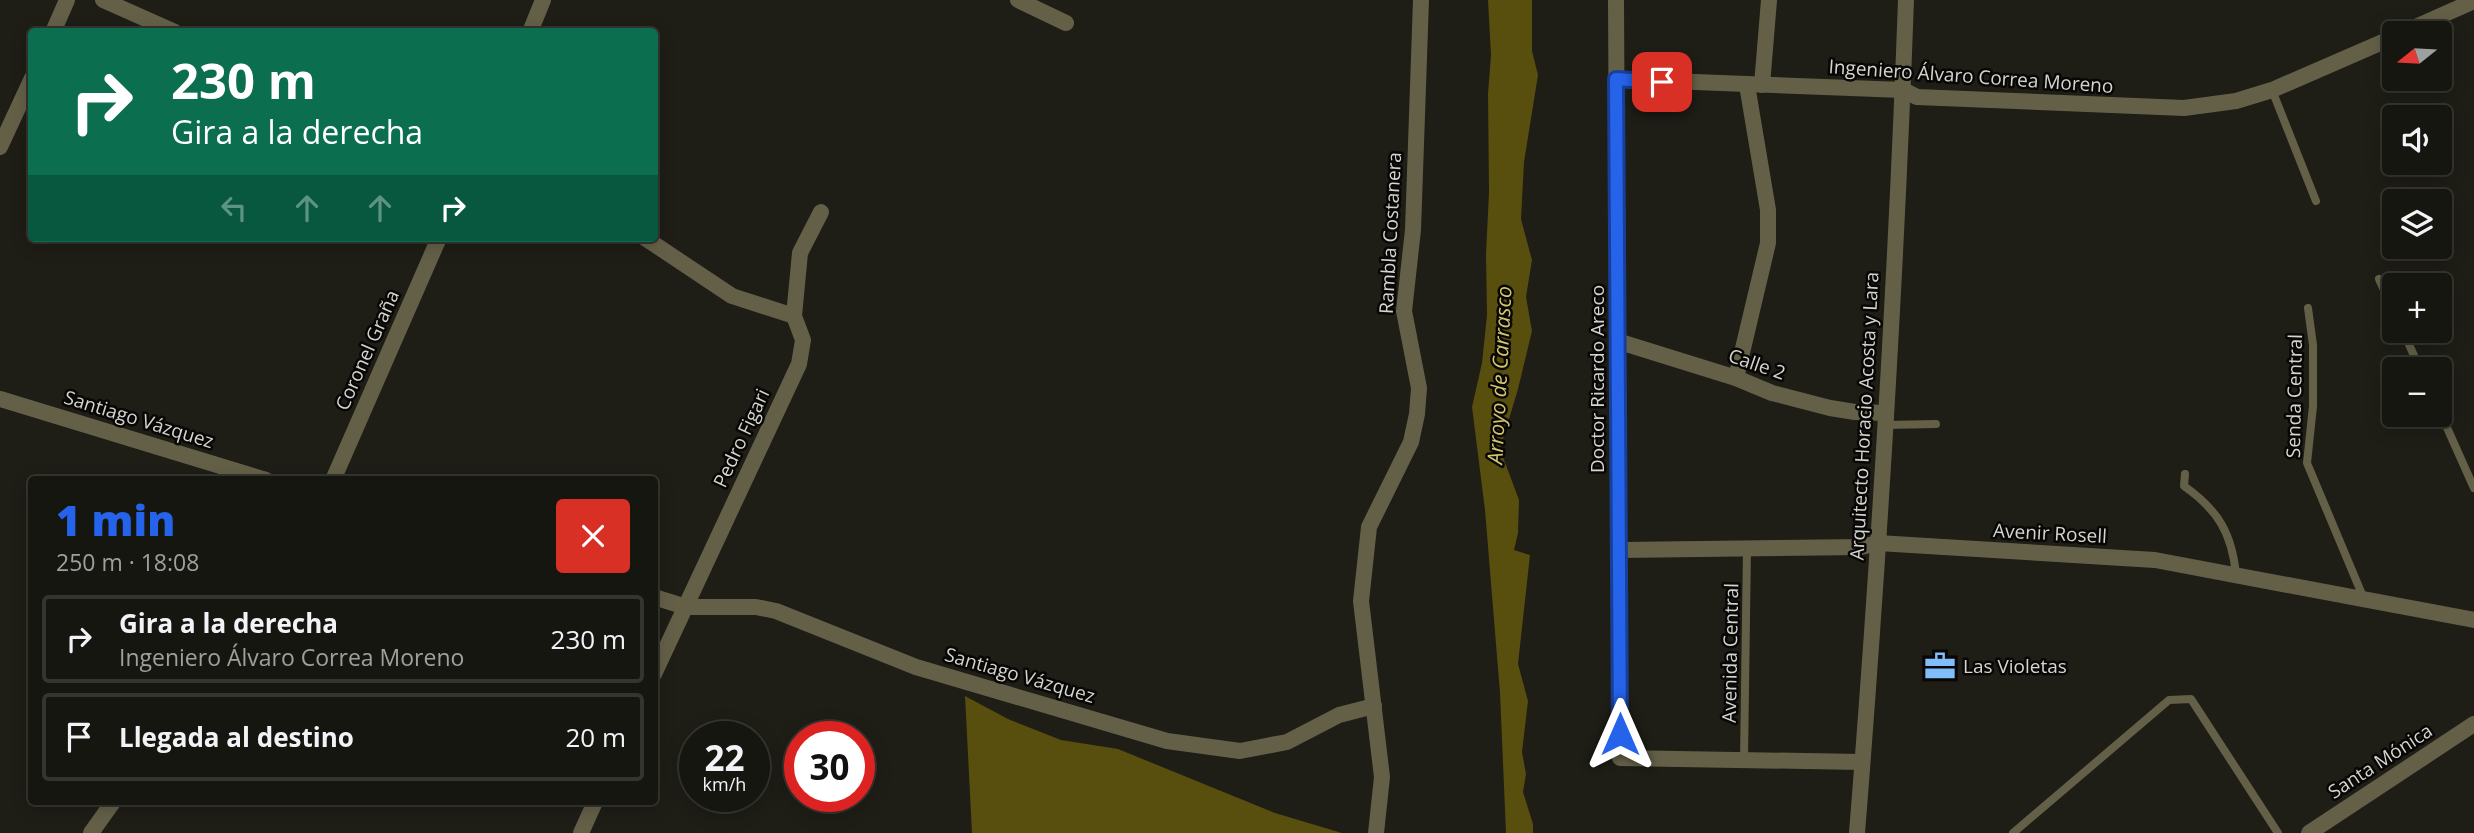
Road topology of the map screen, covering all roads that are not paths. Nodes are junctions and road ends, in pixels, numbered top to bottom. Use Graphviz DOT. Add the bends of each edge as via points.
graph roads {
  1 [pos="67,0"];
  2 [pos="103,0"];
  3 [pos="543,0"];
  4 [pos="1018,0"];
  5 [pos="1421,0"];
  6 [pos="1616,0"];
  7 [pos="1769,0"];
  8 [pos="1906,0"];
  9 [pos="2474,1"];
  10 [pos="2429,21"];
  11 [pos="1066,23"];
  12 [pos="55,28"];
  13 [pos="166,28"];
  14 [pos="532,28"];
  15 [pos="2382,42"];
  16 [pos="1616,79"];
  17 [pos="1754,85"];
  18 [pos="28,87"];
  19 [pos="1903,90"];
  20 [pos="2272,90"];
  21 [pos="0,148"];
  22 [pos="2316,201"];
  23 [pos="821,212"];
  24 [pos="437,242"];
  25 [pos="651,242"];
  26 [pos="2379,279"];
  27 [pos="2382,286"];
  28 [pos="2308,308"];
  29 [pos="793,316"];
  30 [pos="1617,341"];
  31 [pos="1737,379"];
  32 [pos="0,398"];
  33 [pos="1885,419"];
  34 [pos="1936,424"];
  35 [pos="2447,427"];
  36 [pos="2185,474"];
  37 [pos="254,476"];
  38 [pos="335,476"];
  39 [pos="2474,488"];
  40 [pos="1878,543"];
  41 [pos="1747,547"];
  42 [pos="1619,550"];
  43 [pos="2236,575"];
  44 [pos="658,598"];
  45 [pos="2364,599"];
  46 [pos="686,607"];
  47 [pos="2474,620"];
  48 [pos="658,666"];
  49 [pos="1374,706"];
  50 [pos="2474,724"];
  51 [pos="1744,759"];
  52 [pos="1862,762"];
  53 [pos="111,805"];
  54 [pos="594,805"];
  55 [pos="91,833"];
  56 [pos="580,833"];
  57 [pos="1376,833"];
  58 [pos="1857,833"];
  59 [pos="2013,833"];
  60 [pos="2278,833"];
  61 [pos="2309,833"];
  1 -- 12 [label="street"];
  2 -- 13 [label="street"];
  3 -- 14 [label="street"];
  4 -- 11 [label="street"];
  5 -- 49 [label="street, Rambla Costanera" via="1413,230 1404,311 1419,388 1418,414 1411,442 1369,527 1362,601"];
  6 -- 16 [label="street, Doctor Ricardo Areco"];
  7 -- 17 [label="street"];
  8 -- 19 [label="street, Arquitecto Horacio Acosta y Lara"];
  9 -- 10 [label="street"];
  15 -- 20 [label="street, Ingeniero Álvaro Correa Moreno"];
  16 -- 17 [label="street, Ingeniero Álvaro Correa Moreno"];
  16 -- 30 [label="street, Doctor Ricardo Areco"];
  17 -- 19 [label="street, Ingeniero Álvaro Correa Moreno"];
  17 -- 31 [label="street" via="1768,243"];
  18 -- 21 [label="street"];
  19 -- 20 [label="street, Ingeniero Álvaro Correa Moreno" via="1917,97 2184,108 2236,101"];
  19 -- 33 [label="street, Arquitecto Horacio Acosta y Lara"];
  20 -- 22 [label="lane"];
  23 -- 29 [label="street, Pedro Figari" via="800,254"];
  24 -- 38 [label="street, Coronel Graña"];
  25 -- 29 [label="street" via="732,296"];
  26 -- 27 [label="lane"];
  28 -- 45 [label="lane, Senda Central" via="2313,406 2307,463"];
  29 -- 46 [label="street, Pedro Figari" via="803,340 799,364"];
  30 -- 31 [label="street, Calle 2"];
  30 -- 42 [label="street, Doctor Ricardo Areco"];
  31 -- 33 [label="street, Calle 2" via="1772,393"];
  32 -- 37 [label="street, Santiago Vázquez"];
  33 -- 34 [label="lane"];
  33 -- 40 [label="street, Arquitecto Horacio Acosta y Lara"];
  35 -- 39 [label="lane"];
  36 -- 43 [label="lane" via="2184,486 2220,519 2234,549"];
  40 -- 41 [label="street, Avenir Rosell"];
  40 -- 43 [label="street, Avenir Rosell" via="2155,560"];
  40 -- 52 [label="street, Arquitecto Horacio Acosta y Lara"];
  41 -- 42 [label="street, Avenir Rosell"];
  41 -- 51 [label="lane, Avenida Central"];
  42 -- 51 [label="street, Doctor Ricardo Areco" via="1620,758"];
  43 -- 45 [label="street, Avenir Rosell"];
  44 -- 46 [label="street, Santiago Vázquez"];
  45 -- 47 [label="street, Avenir Rosell"];
  46 -- 48 [label="street, Pedro Figari"];
  46 -- 49 [label="street, Santiago Vázquez" via="776,611 916,667 1167,741 1240,751 1287,742 1339,715"];
  49 -- 57 [label="street, Rambla Costanera" via="1382,777"];
  50 -- 61 [label="street, Santa Mónica"];
  51 -- 52 [label="street"];
  52 -- 58 [label="street, Arquitecto Horacio Acosta y Lara"];
  53 -- 55 [label="street"];
  54 -- 56 [label="street"];
  59 -- 60 [label="lane" via="2169,700 2191,699"];
}
